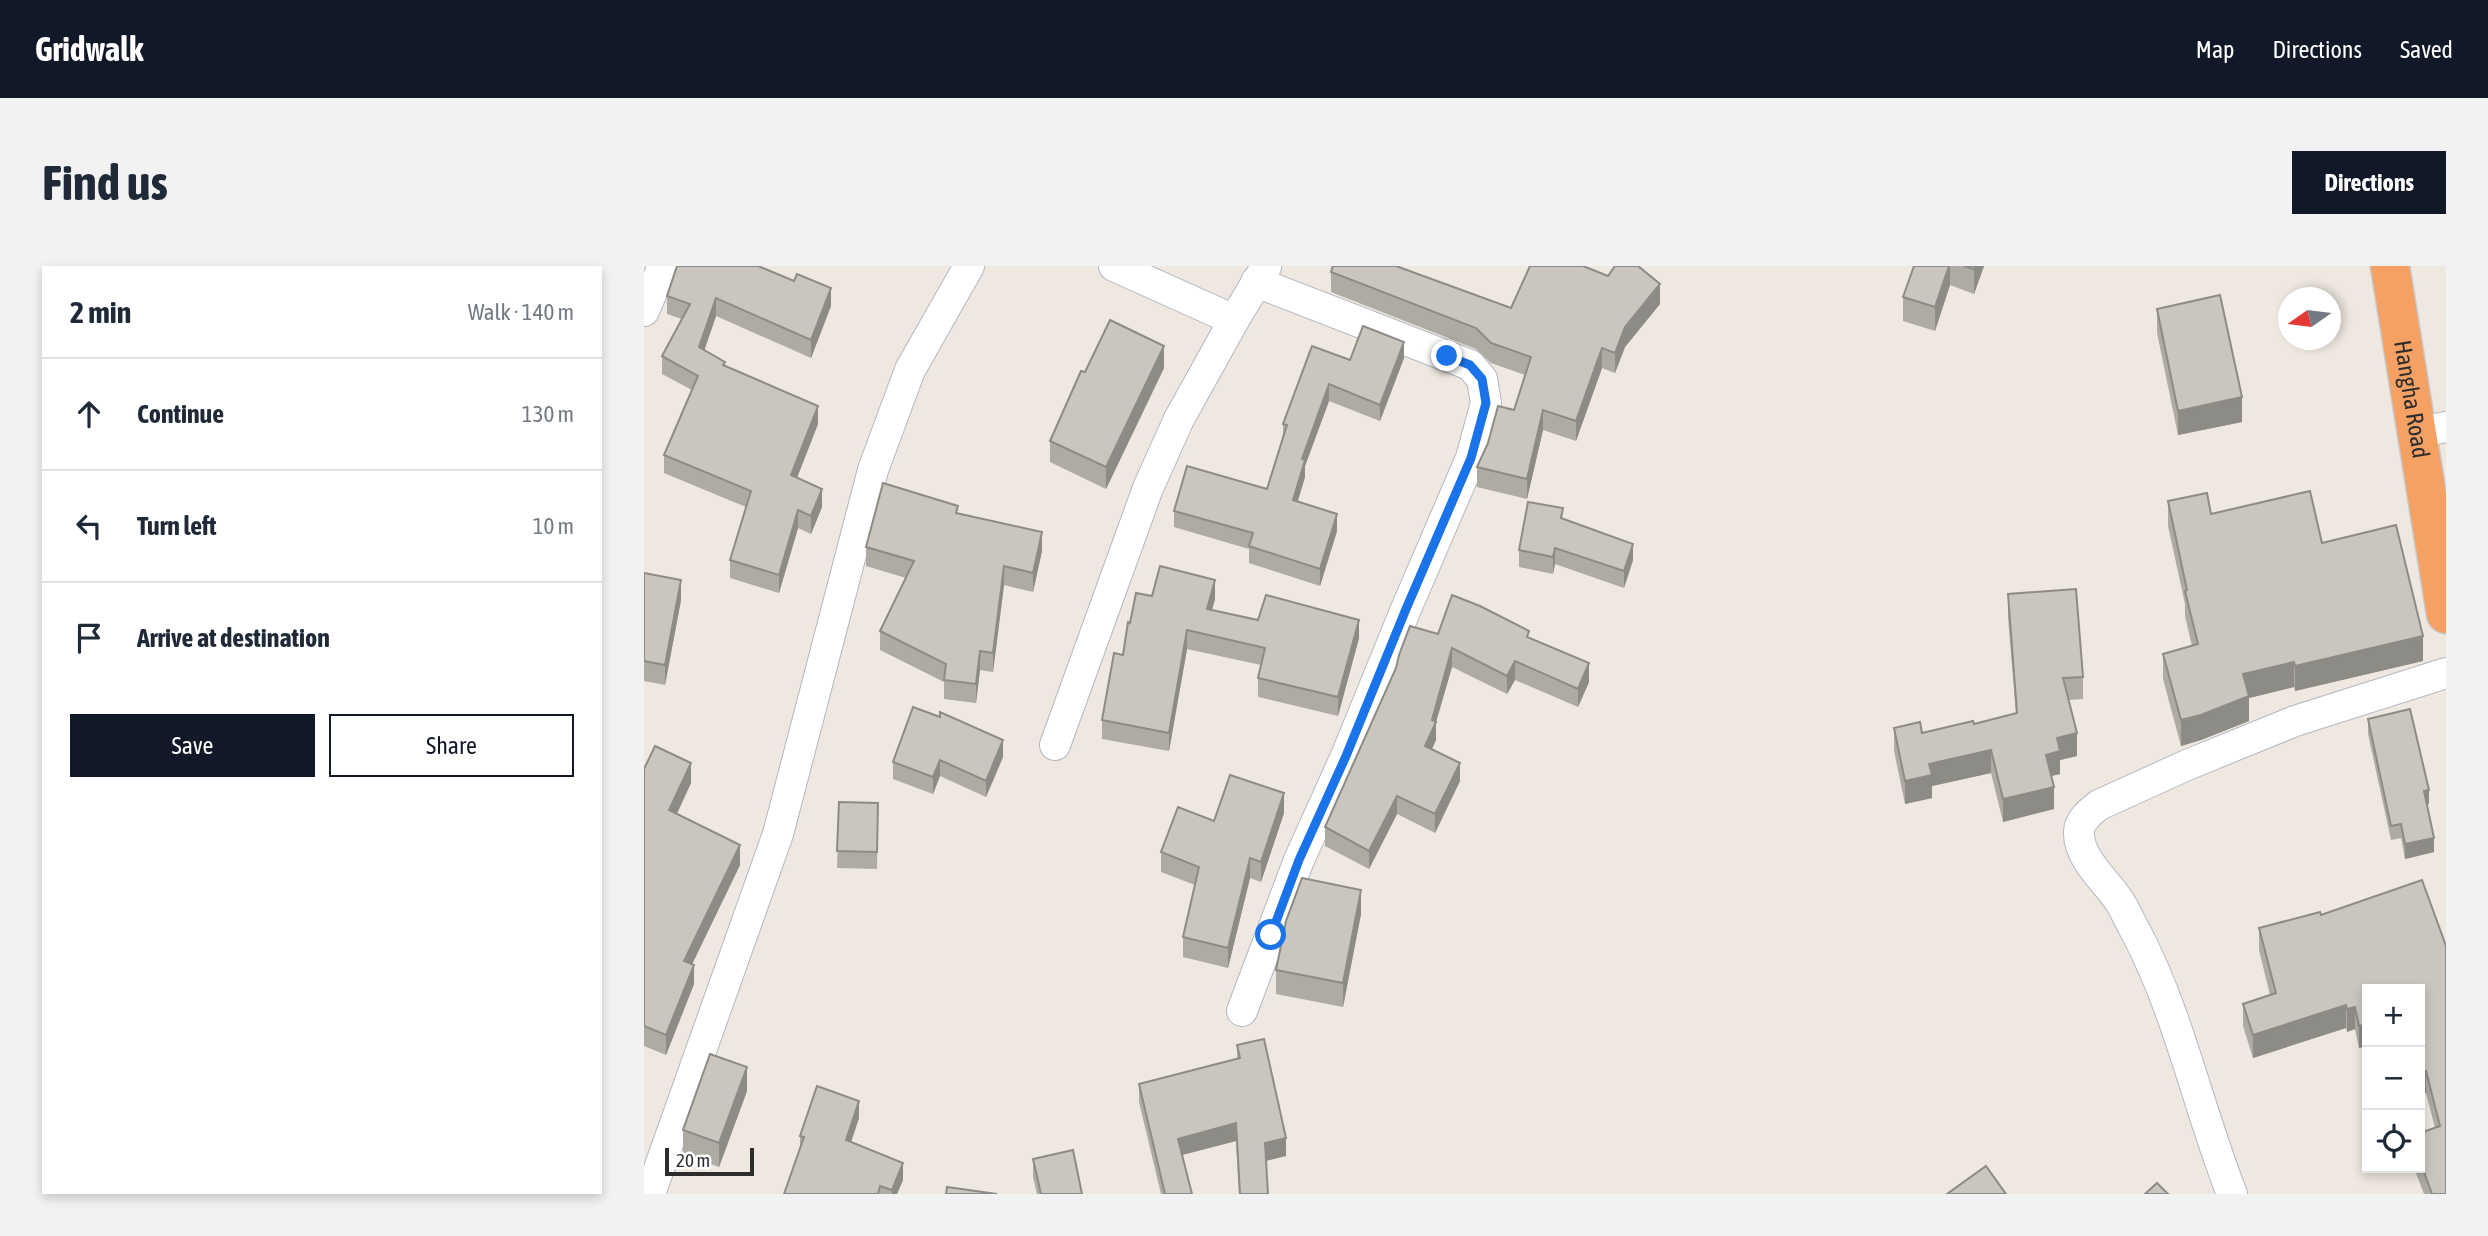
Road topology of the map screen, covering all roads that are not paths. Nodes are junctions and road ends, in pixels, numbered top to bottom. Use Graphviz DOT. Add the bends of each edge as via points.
graph roads {
  1 [pos="663,266"];
  2 [pos="969,266"];
  3 [pos="1114,266"];
  4 [pos="2390,266"];
  5 [pos="1261,274"];
  6 [pos="644,311"];
  7 [pos="1234,320"];
  8 [pos="2432,430"];
  9 [pos="2446,614"];
  10 [pos="2446,673"];
  11 [pos="1055,745"];
  12 [pos="1242,1011"];
  13 [pos="650,1194"];
  14 [pos="2232,1194"];
  1 -- 6 [label="street"];
  2 -- 13 [label="street" via="910,370 873,470 778,834"];
  3 -- 7 [label="street"];
  4 -- 8 [label="highway, Hangha Road"];
  5 -- 7 [label="street"];
  5 -- 12 [label="street" via="1470,365 1482,379 1486,403 1471,458 1299,860"];
  7 -- 11 [label="street" via="1147,488"];
  8 -- 9 [label="highway, Hangha Road"];
  10 -- 14 [label="street" via="2295,721 2188,765 2099,805 2086,814 2078,833 2085,855 2121,903 2154,967"];
}
